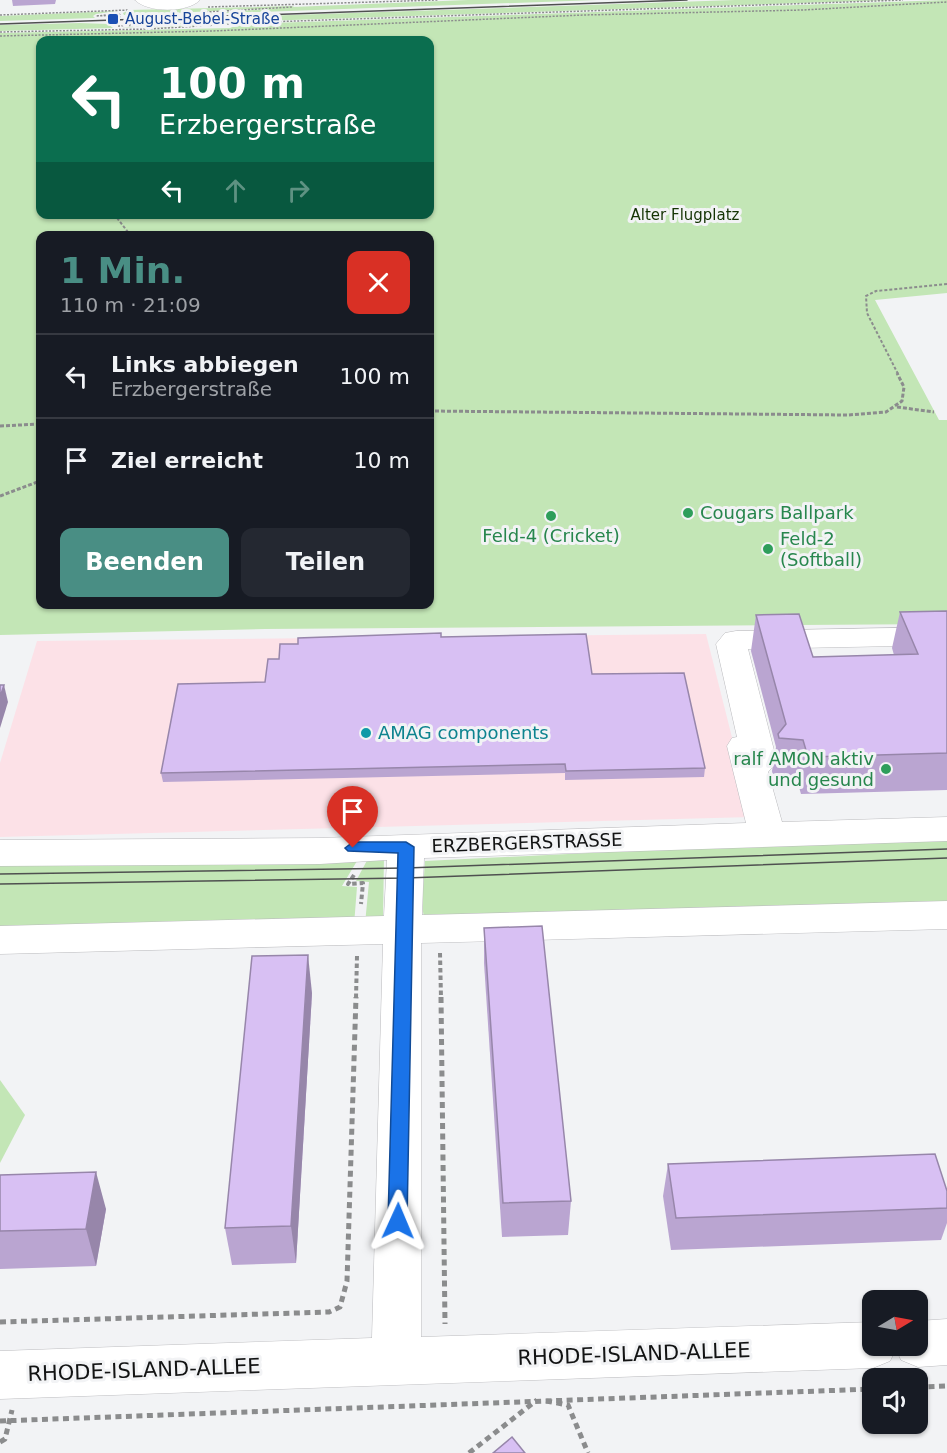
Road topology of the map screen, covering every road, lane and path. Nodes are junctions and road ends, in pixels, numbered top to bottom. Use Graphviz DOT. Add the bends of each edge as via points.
graph roads {
  1 [pos="438,0"];
  2 [pos="903,0"];
  3 [pos="399,1"];
  4 [pos="947,2"];
  5 [pos="137,5"];
  6 [pos="304,5"];
  7 [pos="197,6"];
  8 [pos="207,7"];
  9 [pos="120,14"];
  10 [pos="0,15"];
  11 [pos="126,21"];
  12 [pos="118,25"];
  13 [pos="44,30"];
  14 [pos="118,30"];
  15 [pos="0,32"];
  16 [pos="47,35"];
  17 [pos="0,36"];
  18 [pos="118,219"];
  19 [pos="127,231"];
  20 [pos="947,284"];
  21 [pos="897,406"];
  22 [pos="434,411"];
  23 [pos="934,412"];
  24 [pos="36,424"];
  25 [pos="0,426"];
  26 [pos="36,482"];
  27 [pos="0,496"];
  28 [pos="947,636"];
  29 [pos="736,713"];
  30 [pos="757,772"];
  31 [pos="947,829"];
  32 [pos="775,834"];
  33 [pos="406,847"];
  34 [pos="353,848"];
  35 [pos="0,854"];
  36 [pos="947,915"];
  37 [pos="358,930"];
  38 [pos="421,936"];
  39 [pos="0,940"];
  40 [pos="0,1322"];
  41 [pos="947,1342"];
  42 [pos="928,1343"];
  43 [pos="862,1346"];
  44 [pos="446,1359"];
  45 [pos="396,1361"];
  46 [pos="0,1375"];
  47 [pos="537,1378"];
  48 [pos="947,1386"];
  49 [pos="928,1387"];
  50 [pos="862,1389"];
  51 [pos="0,1421"];
  52 [pos="469,1453"];
  53 [pos="588,1453"];
  1 -- 3 [label="path"];
  2 -- 14 [label="path"];
  3 -- 6 [label="path"];
  4 -- 16 [label="path"];
  5 -- 7 [label="street"];
  5 -- 9 [label="path"];
  6 -- 7 [label="path"];
  6 -- 8 [label="path"];
  9 -- 9 [label="path" via="117,15 96,16"];
  9 -- 10 [label="path"];
  9 -- 12 [label="path, bridge"];
  11 -- 12 [label="path" via="144,25"];
  12 -- 14 [label="path"];
  13 -- 14 [label="path"];
  13 -- 15 [label="path"];
  13 -- 16 [label="path"];
  16 -- 17 [label="path"];
  18 -- 19 [label="path"];
  20 -- 21 [label="path" via="866,296 867,314 904,387"];
  21 -- 22 [label="path" via="886,412 848,415"];
  21 -- 23 [label="path"];
  24 -- 25 [label="path"];
  26 -- 27 [label="path"];
  28 -- 30 [label="street" via="736,640 731,644 760,762"];
  29 -- 30 [label="street"];
  30 -- 32 [label="street"];
  31 -- 32 [label="street, ERZBERGERSTRASSE"];
  32 -- 33 [label="street, ERZBERGERSTRASSE"];
  33 -- 34 [label="street, ERZBERGERSTRASSE"];
  33 -- 38 [label="street"];
  34 -- 35 [label="street, ERZBERGERSTRASSE"];
  34 -- 37 [label="path" via="351,858 363,858 348,884 363,884"];
  36 -- 38 [label="street"];
  37 -- 38 [label="street"];
  37 -- 39 [label="street"];
  37 -- 40 [label="path" via="347,1281 340,1307 329,1312"];
  38 -- 44 [label="path"];
  38 -- 45 [label="street"];
  41 -- 42 [label="street"];
  43 -- 47 [label="street, RHODE-ISLAND-ALLEE"];
  44 -- 45 [label="street, RHODE-ISLAND-ALLEE"];
  44 -- 47 [label="street, RHODE-ISLAND-ALLEE"];
  45 -- 46 [label="street, RHODE-ISLAND-ALLEE"];
  47 -- 50 [label="path"];
  47 -- 51 [label="path"];
  47 -- 52 [label="path"];
  47 -- 53 [label="path" via="568,1405"];
  48 -- 49 [label="path"];
}
